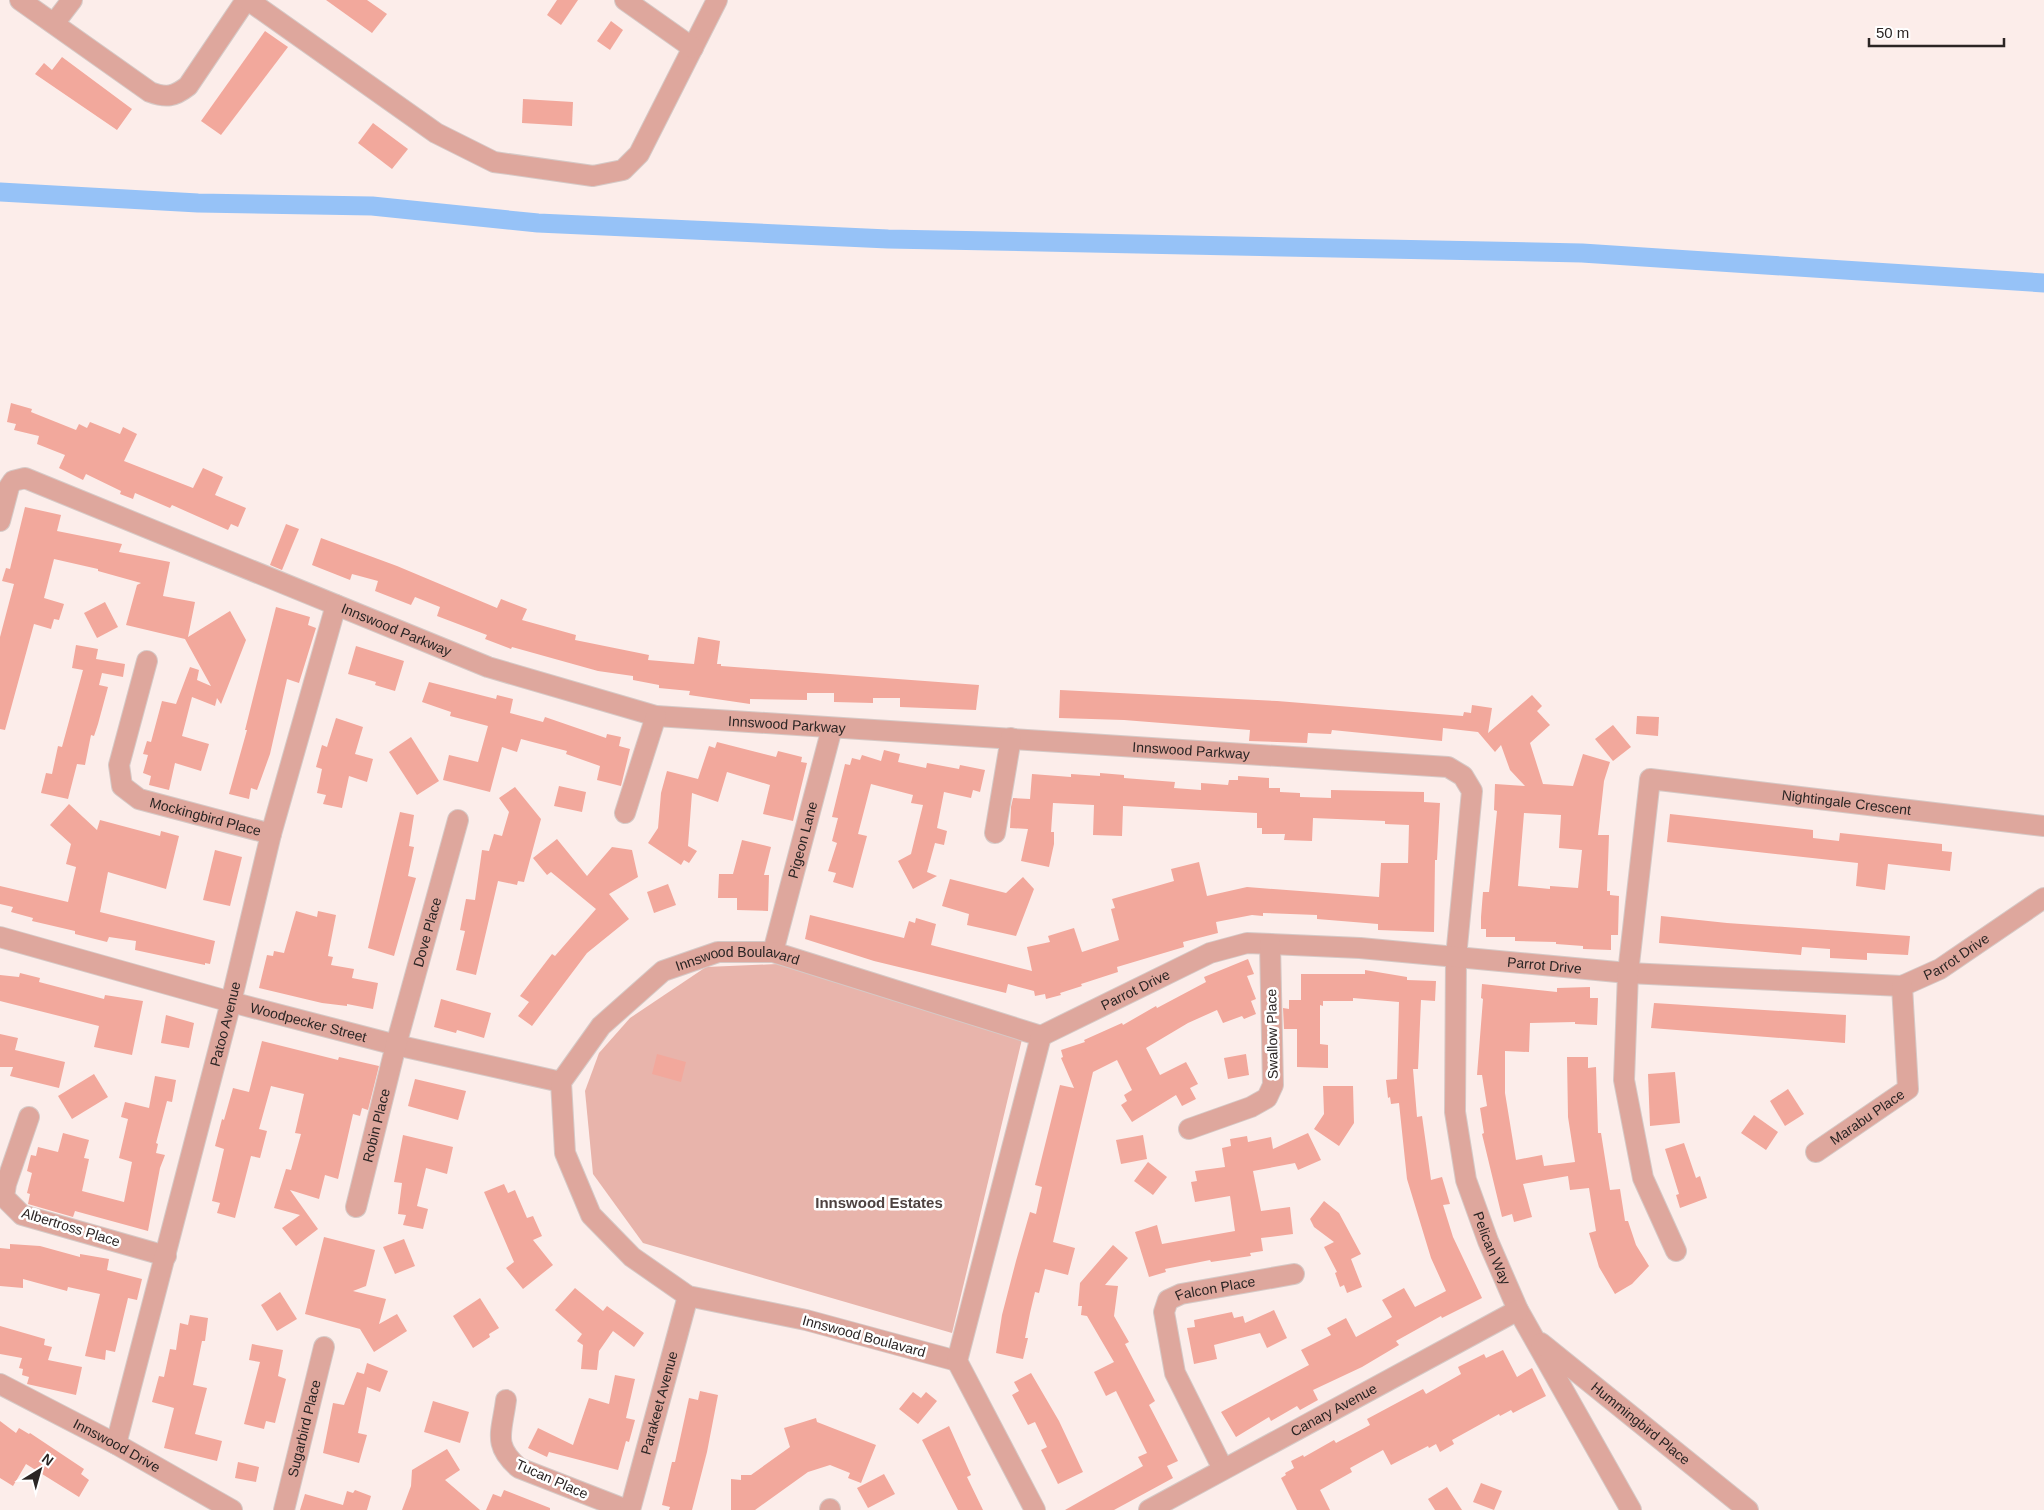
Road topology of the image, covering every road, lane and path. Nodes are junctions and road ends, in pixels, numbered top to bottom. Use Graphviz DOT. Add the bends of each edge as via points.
graph roads {
  1 [pos="20,0"];
  2 [pos="72,0"];
  3 [pos="247,0"];
  4 [pos="625,0"];
  5 [pos="717,0"];
  6 [pos="52,22"];
  7 [pos="693,48"];
  8 [pos="0,521"];
  9 [pos="336,605"];
  10 [pos="147,661"];
  11 [pos="656,716"];
  12 [pos="832,728"];
  13 [pos="1011,738"];
  14 [pos="625,813"];
  15 [pos="458,820"];
  16 [pos="2044,826"];
  17 [pos="995,833"];
  18 [pos="271,834"];
  19 [pos="2044,898"];
  20 [pos="0,937"];
  21 [pos="1270,944"];
  22 [pos="773,952"];
  23 [pos="1456,957"];
  24 [pos="1628,973"];
  25 [pos="1902,986"];
  26 [pos="231,1002"];
  27 [pos="1041,1036"];
  28 [pos="396,1045"];
  29 [pos="561,1082"];
  30 [pos="29,1117"];
  31 [pos="1189,1129"];
  32 [pos="1816,1152"];
  33 [pos="356,1207"];
  34 [pos="1676,1251"];
  35 [pos="166,1256"];
  36 [pos="1294,1274"];
  37 [pos="688,1296"];
  38 [pos="1518,1310"];
  39 [pos="1533,1336"];
  40 [pos="324,1347"];
  41 [pos="957,1361"];
  42 [pos="0,1384"];
  43 [pos="506,1400"];
  44 [pos="116,1444"];
  45 [pos="1223,1469"];
  46 [pos="1739,1508"];
  47 [pos="232,1510"];
  48 [pos="284,1510"];
  49 [pos="628,1510"];
  50 [pos="1035,1510"];
  51 [pos="1149,1510"];
  52 [pos="1631,1510"];
  1 -- 6 [label="street"];
  2 -- 6 [label="street"];
  3 -- 6 [label="street" via="188,86 176,96 162,97 150,92"];
  3 -- 7 [label="street" via="436,133 494,162 593,176 623,170 639,154"];
  4 -- 7 [label="street"];
  5 -- 7 [label="street"];
  8 -- 9 [label="street, Innswood Parkway" via="9,487 13,481 25,478"];
  9 -- 11 [label="street, Innswood Parkway" via="488,667"];
  9 -- 18 [label="street, Patoo Avenue"];
  10 -- 18 [label="street, Mockingbird Place" via="119,765 122,786 139,800"];
  11 -- 12 [label="street, Innswood Parkway"];
  11 -- 14 [label="street"];
  12 -- 13 [label="street, Innswood Parkway"];
  12 -- 22 [label="street, Pigeon Lane"];
  13 -- 17 [label="street"];
  13 -- 23 [label="street, Innswood Parkway" via="1448,767 1462,776 1472,791"];
  15 -- 28 [label="street, Dove Place"];
  16 -- 24 [label="street, Nightingale Crescent" via="1650,779"];
  18 -- 26 [label="street, Patoo Avenue"];
  19 -- 25 [label="street, Parrot Drive" via="1940,969"];
  20 -- 26 [label="street, Woodpecker Street"];
  21 -- 23 [label="street, Parrot Drive"];
  21 -- 27 [label="street, Parrot Drive" via="1247,943 1210,953"];
  21 -- 31 [label="street, Swallow Place" via="1273,1085 1267,1098 1251,1107"];
  22 -- 27 [label="street, Innswood Boulavard"];
  22 -- 29 [label="street, Innswood Boulavard" via="718,952 663,971 600,1026"];
  23 -- 24 [label="street, Parrot Drive"];
  23 -- 38 [label="street, Pelican Way" via="1455,1112 1466,1180"];
  24 -- 25 [label="street, Parrot Drive"];
  24 -- 34 [label="street" via="1624,1080 1643,1178"];
  25 -- 32 [label="street, Marabu Place" via="1908,1089"];
  26 -- 28 [label="street, Woodpecker Street"];
  26 -- 35 [label="street, Patoo Avenue"];
  27 -- 41 [label="street"];
  28 -- 29 [label="street, Woodpecker Street"];
  28 -- 33 [label="street, Robin Place"];
  29 -- 37 [label="street, Innswood Boulavard" via="565,1153 592,1215 632,1258"];
  30 -- 35 [label="street, Albertross Place" via="6,1184 4,1197 10,1206 22,1215"];
  35 -- 44 [label="street, Patoo Avenue"];
  36 -- 45 [label="street, Falcon Place" via="1182,1294 1168,1300 1164,1312 1175,1373"];
  37 -- 41 [label="street, Innswood Boulavard" via="806,1320"];
  37 -- 49 [label="street, Parakeet Avenue"];
  38 -- 39 [label="street, Pelican Way"];
  38 -- 45 [label="street, Canary Avenue"];
  39 -- 46 [label="street, Hummingbird Place"];
  39 -- 52 [label="street, Pelican Way"];
  40 -- 48 [label="street, Sugarbird Place"];
  41 -- 50 [label="street"];
  42 -- 44 [label="street, Innswood Drive"];
  43 -- 49 [label="street, Tucan Place" via="500,1445 505,1456 519,1468"];
  44 -- 47 [label="street, Innswood Drive"];
  45 -- 51 [label="street, Canary Avenue"];
}
